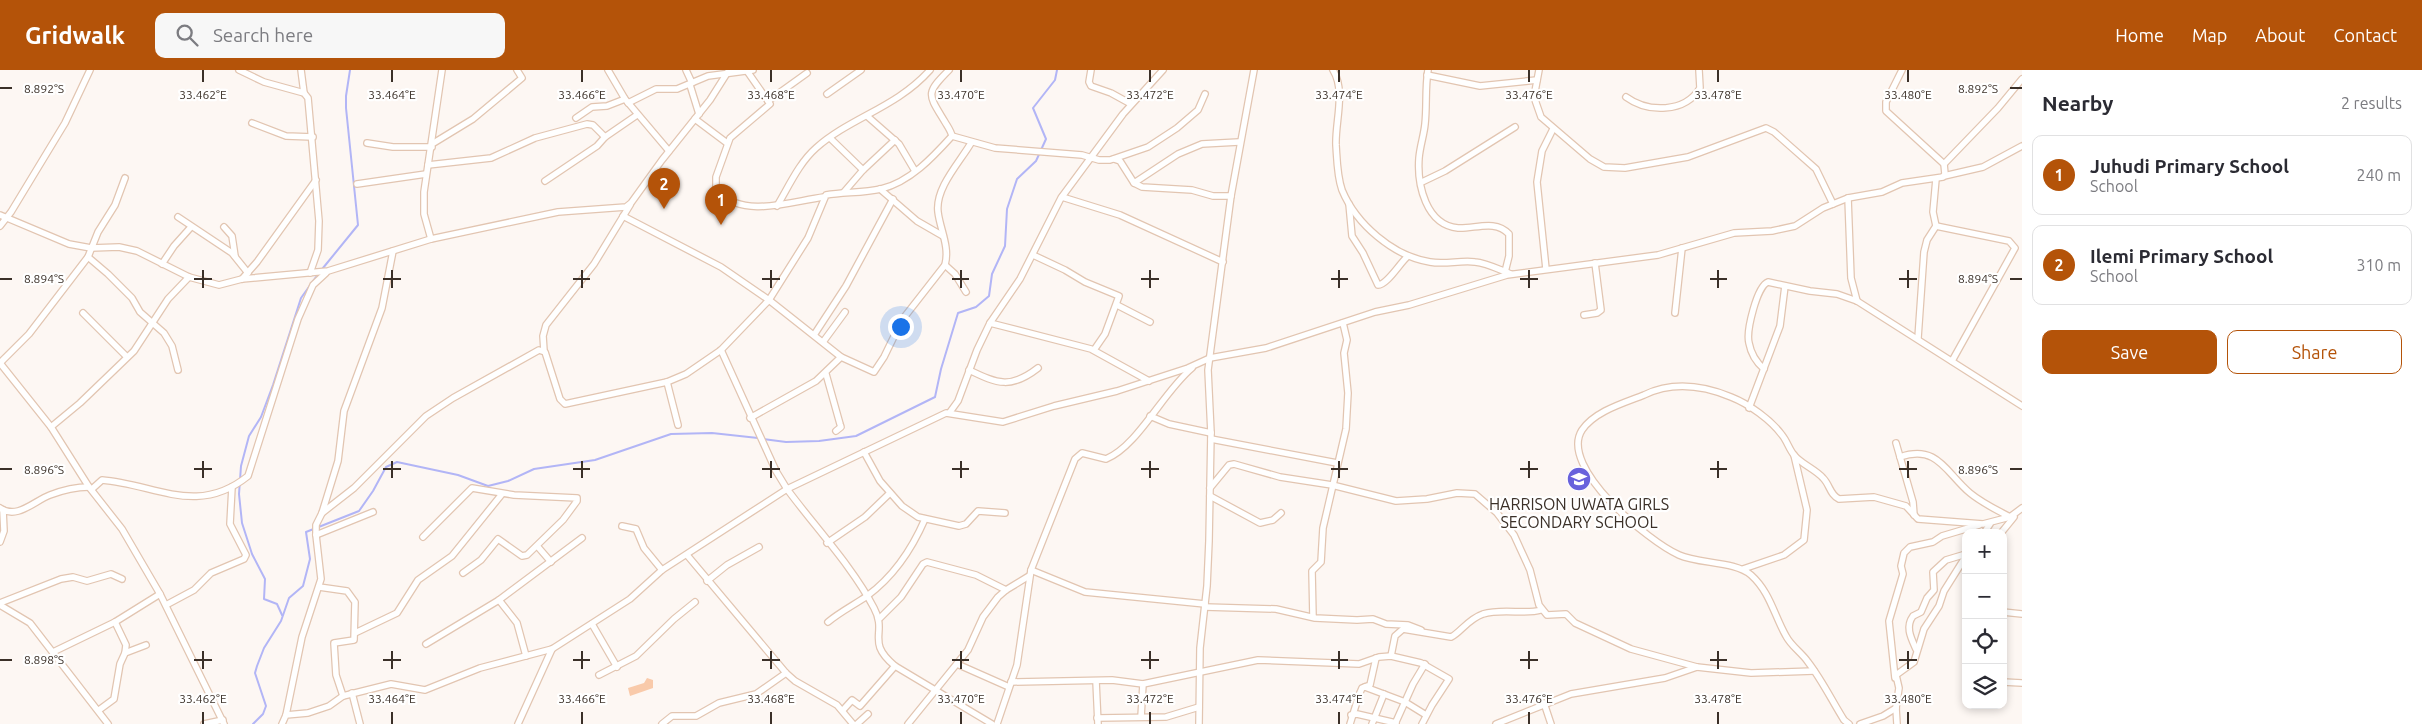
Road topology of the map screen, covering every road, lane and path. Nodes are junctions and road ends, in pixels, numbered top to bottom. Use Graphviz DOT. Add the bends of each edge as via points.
graph roads {
  1 [pos="90,70"];
  2 [pos="239,70"];
  3 [pos="301,70"];
  4 [pos="442,70"];
  5 [pos="517,70"];
  6 [pos="608,70"];
  7 [pos="686,70"];
  8 [pos="750,70"];
  9 [pos="861,70"];
  10 [pos="930,70"];
  11 [pos="1091,70"];
  12 [pos="1163,70"];
  13 [pos="1254,70"];
  14 [pos="1333,70"];
  15 [pos="1539,70"];
  16 [pos="1699,70"];
  17 [pos="1902,70"];
  18 [pos="946,71"];
  19 [pos="729,72"];
  20 [pos="1428,72"];
  21 [pos="807,73"];
  22 [pos="2022,79"];
  23 [pos="1537,80"];
  24 [pos="691,84"];
  25 [pos="304,93"];
  26 [pos="827,94"];
  27 [pos="1205,94"];
  28 [pos="1626,97"];
  29 [pos="626,101"];
  30 [pos="768,101"];
  31 [pos="1131,104"];
  32 [pos="637,115"];
  33 [pos="867,116"];
  34 [pos="697,117"];
  35 [pos="576,118"];
  36 [pos="252,123"];
  37 [pos="1515,127"];
  38 [pos="1553,129"];
  39 [pos="952,136"];
  40 [pos="313,137"];
  41 [pos="605,138"];
  42 [pos="830,138"];
  43 [pos="895,140"];
  44 [pos="1239,142"];
  45 [pos="727,143"];
  46 [pos="972,143"];
  47 [pos="368,144"];
  48 [pos="432,145"];
  49 [pos="2022,146"];
  50 [pos="670,151"];
  51 [pos="1090,157"];
  52 [pos="1114,159"];
  53 [pos="1944,164"];
  54 [pos="428,165"];
  55 [pos="863,170"];
  56 [pos="915,171"];
  57 [pos="426,174"];
  58 [pos="1944,176"];
  59 [pos="125,178"];
  60 [pos="1936,179"];
  61 [pos="316,180"];
  62 [pos="545,181"];
  63 [pos="1422,182"];
  64 [pos="1134,183"];
  65 [pos="357,184"];
  66 [pos="880,189"];
  67 [pos="844,192"];
  68 [pos="824,196"];
  69 [pos="1062,196"];
  70 [pos="1230,196"];
  71 [pos="1848,198"];
  72 [pos="894,199"];
  73 [pos="631,203"];
  74 [pos="1349,204"];
  75 [pos="1833,204"];
  76 [pos="777,206"];
  77 [pos="0,215"];
  78 [pos="178,216"];
  79 [pos="623,216"];
  80 [pos="6,218"];
  81 [pos="0,226"];
  82 [pos="1936,226"];
  83 [pos="191,227"];
  84 [pos="224,228"];
  85 [pos="943,236"];
  86 [pos="431,239"];
  87 [pos="2019,246"];
  88 [pos="91,248"];
  89 [pos="1682,248"];
  90 [pos="393,251"];
  91 [pos="1033,255"];
  92 [pos="235,256"];
  93 [pos="1408,256"];
  94 [pos="88,257"];
  95 [pos="1223,262"];
  96 [pos="1595,263"];
  97 [pos="162,264"];
  98 [pos="945,265"];
  99 [pos="1546,270"];
  100 [pos="328,271"];
  101 [pos="248,273"];
  102 [pos="310,273"];
  103 [pos="1508,273"];
  104 [pos="189,277"];
  105 [pos="242,279"];
  106 [pos="1785,286"];
  107 [pos="966,292"];
  108 [pos="769,300"];
  109 [pos="1857,300"];
  110 [pos="1117,306"];
  111 [pos="845,312"];
  112 [pos="83,313"];
  113 [pos="1675,313"];
  114 [pos="1584,315"];
  115 [pos="1150,322"];
  116 [pos="990,323"];
  117 [pos="1344,323"];
  118 [pos="153,324"];
  119 [pos="814,335"];
  120 [pos="1918,338"];
  121 [pos="823,342"];
  122 [pos="544,350"];
  123 [pos="721,350"];
  124 [pos="1094,350"];
  125 [pos="128,357"];
  126 [pos="841,357"];
  127 [pos="1210,358"];
  128 [pos="1952,361"];
  129 [pos="0,363"];
  130 [pos="1197,364"];
  131 [pos="1038,368"];
  132 [pos="1764,369"];
  133 [pos="178,370"];
  134 [pos="969,370"];
  135 [pos="826,374"];
  136 [pos="1149,381"];
  137 [pos="667,382"];
  138 [pos="2022,406"];
  139 [pos="1749,408"];
  140 [pos="950,412"];
  141 [pos="1150,416"];
  142 [pos="750,418"];
  143 [pos="678,425"];
  144 [pos="51,426"];
  145 [pos="836,431"];
  146 [pos="1211,436"];
  147 [pos="1896,443"];
  148 [pos="864,452"];
  149 [pos="1794,455"];
  150 [pos="1900,457"];
  151 [pos="1337,463"];
  152 [pos="1332,485"];
  153 [pos="232,487"];
  154 [pos="90,488"];
  155 [pos="1210,488"];
  156 [pos="787,489"];
  157 [pos="890,493"];
  158 [pos="502,494"];
  159 [pos="1210,496"];
  160 [pos="2022,508"];
  161 [pos="2,509"];
  162 [pos="373,512"];
  163 [pos="1005,512"];
  164 [pos="322,513"];
  165 [pos="1281,513"];
  166 [pos="1914,515"];
  167 [pos="2013,516"];
  168 [pos="925,520"];
  169 [pos="1983,524"];
  170 [pos="1990,524"];
  171 [pos="622,526"];
  172 [pos="1987,529"];
  173 [pos="2004,529"];
  174 [pos="316,534"];
  175 [pos="423,537"];
  176 [pos="582,538"];
  177 [pos="0,542"];
  178 [pos="827,543"];
  179 [pos="538,546"];
  180 [pos="759,547"];
  181 [pos="687,555"];
  182 [pos="1962,556"];
  183 [pos="551,562"];
  184 [pos="1962,562"];
  185 [pos="1743,569"];
  186 [pos="662,570"];
  187 [pos="463,573"];
  188 [pos="1030,573"];
  189 [pos="122,579"];
  190 [pos="707,580"];
  191 [pos="320,587"];
  192 [pos="1006,590"];
  193 [pos="160,594"];
  194 [pos="868,596"];
  195 [pos="499,600"];
  196 [pos="695,602"];
  197 [pos="0,604"];
  198 [pos="166,605"];
  199 [pos="1205,606"];
  200 [pos="1541,610"];
  201 [pos="2007,612"];
  202 [pos="2022,614"];
  203 [pos="1313,617"];
  204 [pos="880,618"];
  205 [pos="115,622"];
  206 [pos="828,622"];
  207 [pos="592,624"];
  208 [pos="1421,630"];
  209 [pos="354,633"];
  210 [pos="426,644"];
  211 [pos="146,645"];
  212 [pos="552,649"];
  213 [pos="1916,649"];
  214 [pos="53,652"];
  215 [pos="125,653"];
  216 [pos="526,656"];
  217 [pos="1391,656"];
  218 [pos="1376,658"];
  219 [pos="957,664"];
  220 [pos="1425,664"];
  221 [pos="895,666"];
  222 [pos="617,667"];
  223 [pos="1697,667"];
  224 [pos="1199,671"];
  225 [pos="1814,671"];
  226 [pos="786,673"];
  227 [pos="598,675"];
  228 [pos="1895,678"];
  229 [pos="1096,681"];
  230 [pos="2007,682"];
  231 [pos="2022,683"];
  232 [pos="1143,684"];
  233 [pos="1010,685"];
  234 [pos="1364,687"];
  235 [pos="935,689"];
  236 [pos="352,693"];
  237 [pos="1384,694"];
  238 [pos="343,696"];
  239 [pos="1405,702"];
  240 [pos="1544,703"];
  241 [pos="1199,707"];
  242 [pos="1896,708"];
  243 [pos="99,710"];
  244 [pos="842,710"];
  245 [pos="868,714"];
  246 [pos="286,715"];
  247 [pos="1352,715"];
  248 [pos="1426,715"];
  249 [pos="1141,717"];
  250 [pos="1098,721"];
  251 [pos="1373,721"];
  252 [pos="224,722"];
  253 [pos="360,723"];
  254 [pos="108,724"];
  255 [pos="204,724"];
  256 [pos="282,724"];
  257 [pos="518,724"];
  258 [pos="662,724"];
  259 [pos="855,724"];
  260 [pos="908,724"];
  261 [pos="992,724"];
  262 [pos="997,724"];
  263 [pos="1199,724"];
  264 [pos="1350,724"];
  265 [pos="1395,724"];
  266 [pos="1422,724"];
  267 [pos="1496,724"];
  268 [pos="1551,724"];
  269 [pos="1849,724"];
  270 [pos="1860,724"];
  271 [pos="1898,724"];
  1 -- 80 [label="street" via="65,123"];
  2 -- 25 [label="street" via="271,84"];
  3 -- 25 [label="street"];
  4 -- 48 [label="street"];
  5 -- 48 [label="street" via="522,76 516,82 473,119"];
  6 -- 29 [label="street"];
  7 -- 24 [label="street"];
  8 -- 19 [label="street"];
  8 -- 30 [label="street"];
  9 -- 26 [label="street"];
  10 -- 33 [label="street" via="908,92"];
  11 -- 31 [label="street" via="1091,86"];
  12 -- 31 [label="street"];
  13 -- 44 [label="street"];
  14 -- 74 [label="street" via="1338,92 1338,170"];
  15 -- 23 [label="street"];
  16 -- 28 [label="street" via="1699,90 1680,105 1653,108 1639,105"];
  17 -- 53 [label="street" via="1886,102 1886,111"];
  18 -- 39 [label="street" via="931,93 932,102"];
  19 -- 24 [label="street" via="708,76"];
  19 -- 34 [label="street"];
  20 -- 23 [label="street" via="1480,86"];
  20 -- 63 [label="street" via="1419,157"];
  21 -- 30 [label="street"];
  22 -- 53 [label="street"];
  23 -- 38 [label="street" via="1535,106"];
  24 -- 29 [label="street" via="672,90 656,89"];
  24 -- 34 [label="street"];
  25 -- 40 [label="street" via="308,98"];
  27 -- 52 [label="street" via="1198,110 1177,128 1148,148"];
  29 -- 32 [label="street"];
  29 -- 35 [label="street" via="594,106"];
  30 -- 45 [label="street" via="770,104 733,133"];
  31 -- 51 [label="street"];
  32 -- 41 [label="street"];
  32 -- 50 [label="street"];
  33 -- 42 [label="street"];
  33 -- 43 [label="street"];
  34 -- 45 [label="street"];
  34 -- 50 [label="street"];
  36 -- 40 [label="street" via="286,136"];
  37 -- 63 [label="street" via="1468,158"];
  38 -- 75 [label="street" via="1597,164 1617,169 1688,158 1766,128 1816,170"];
  38 -- 99 [label="street" via="1542,151 1537,182"];
  39 -- 46 [label="street"];
  39 -- 56 [label="street"];
  40 -- 61 [label="street"];
  41 -- 54 [label="street" via="593,125 587,124 535,138 487,159"];
  41 -- 62 [label="street"];
  42 -- 55 [label="street"];
  42 -- 76 [label="street" via="804,162"];
  43 -- 55 [label="street"];
  43 -- 56 [label="street"];
  44 -- 64 [label="street" via="1202,144 1178,154"];
  44 -- 70 [label="street"];
  45 -- 76 [label="street" via="716,177 716,192 742,206"];
  46 -- 51 [label="street" via="1001,149"];
  46 -- 85 [label="street" via="940,194 938,213"];
  47 -- 48 [label="street" via="393,147"];
  48 -- 54 [label="street"];
  49 -- 58 [label="street" via="1983,167"];
  50 -- 73 [label="street"];
  51 -- 52 [label="street" via="1103,161"];
  51 -- 69 [label="street"];
  52 -- 64 [label="street" via="1122,163"];
  53 -- 58 [label="street"];
  54 -- 57 [label="street"];
  55 -- 67 [label="street"];
  56 -- 66 [label="street"];
  57 -- 65 [label="street"];
  57 -- 86 [label="street" via="423,209"];
  58 -- 60 [label="street"];
  59 -- 88 [label="street" via="115,205"];
  60 -- 71 [label="street" via="1902,183 1882,192"];
  60 -- 82 [label="street" via="1933,212"];
  61 -- 101 [label="street"];
  61 -- 102 [label="street" via="319,240"];
  63 -- 103 [label="street" via="1429,209 1444,225 1458,228 1490,225 1509,234"];
  64 -- 70 [label="street" via="1147,189 1192,190 1213,196"];
  66 -- 67 [label="street"];
  66 -- 72 [label="street"];
  67 -- 68 [label="street"];
  68 -- 76 [label="street"];
  68 -- 108 [label="street" via="808,238"];
  69 -- 91 [label="street"];
  69 -- 95 [label="street" via="1112,212"];
  70 -- 95 [label="street"];
  71 -- 75 [label="street"];
  71 -- 109 [label="street" via="1852,278"];
  72 -- 85 [label="street" via="917,221"];
  72 -- 119 [label="street" via="846,286"];
  73 -- 79 [label="street"];
  73 -- 86 [label="street" via="620,208 558,212"];
  74 -- 93 [label="street" via="1369,227 1394,249"];
  74 -- 93 [label="street" via="1352,236 1378,286 1388,280"];
  75 -- 89 [label="street" via="1795,226 1734,233"];
  77 -- 80 [label="street"];
  78 -- 83 [label="street"];
  79 -- 108 [label="street" via="720,267"];
  79 -- 122 [label="street" via="594,264 546,325"];
  80 -- 81 [label="street"];
  80 -- 88 [label="street" via="69,244"];
  82 -- 87 [label="street" via="2009,241"];
  82 -- 120 [label="street" via="1924,252"];
  83 -- 92 [label="street"];
  83 -- 97 [label="street"];
  84 -- 92 [label="street" via="232,236"];
  85 -- 98 [label="street" via="947,256"];
  86 -- 90 [label="street"];
  87 -- 128 [label="street"];
  88 -- 94 [label="street"];
  88 -- 97 [label="street" via="119,246"];
  89 -- 96 [label="street" via="1658,255"];
  89 -- 113 [label="street"];
  90 -- 100 [label="street"];
  90 -- 164 [label="street" via="382,308 344,411 338,460"];
  91 -- 110 [label="street" via="1119,296"];
  91 -- 116 [label="street"];
  92 -- 101 [label="street"];
  93 -- 103 [label="street" via="1432,262 1477,262"];
  94 -- 118 [label="street" via="132,298 140,312"];
  94 -- 129 [label="street" via="29,334"];
  95 -- 127 [label="street"];
  96 -- 99 [label="street"];
  96 -- 114 [label="street" via="1601,310 1597,314"];
  97 -- 104 [label="street"];
  98 -- 107 [label="street" via="956,274"];
  98 -- 126 [label="street" via="902,320 876,371 872,373"];
  99 -- 103 [label="street"];
  100 -- 102 [label="street"];
  100 -- 153 [label="street" via="313,285 298,319 250,473"];
  101 -- 105 [label="street"];
  102 -- 105 [label="street"];
  103 -- 117 [label="street"];
  104 -- 105 [label="street" via="214,284"];
  104 -- 118 [label="street" via="168,299"];
  106 -- 109 [label="street"];
  106 -- 132 [label="street" via="1780,326"];
  106 -- 132 [label="street" via="1763,284 1750,322 1749,346 1755,360"];
  108 -- 119 [label="street"];
  108 -- 123 [label="street"];
  109 -- 120 [label="street"];
  110 -- 115 [label="street"];
  110 -- 124 [label="street"];
  111 -- 121 [label="street"];
  112 -- 125 [label="street"];
  116 -- 124 [label="street"];
  116 -- 134 [label="street"];
  117 -- 127 [label="street" via="1266,348"];
  117 -- 151 [label="street" via="1347,420 1344,446"];
  118 -- 125 [label="street"];
  118 -- 133 [label="street" via="172,346"];
  119 -- 121 [label="street"];
  120 -- 128 [label="street"];
  121 -- 126 [label="street"];
  122 -- 137 [label="street" via="560,399 565,404"];
  122 -- 164 [label="street" via="462,392 426,416 354,488"];
  123 -- 137 [label="street" via="686,374"];
  123 -- 142 [label="street"];
  124 -- 136 [label="street"];
  125 -- 144 [label="street" via="80,404"];
  126 -- 135 [label="street"];
  127 -- 130 [label="street"];
  127 -- 146 [label="street"];
  128 -- 138 [label="street"];
  129 -- 144 [label="street"];
  130 -- 136 [label="street"];
  130 -- 141 [label="street" via="1176,383"];
  131 -- 134 [label="street" via="1019,381 1004,383"];
  132 -- 139 [label="street"];
  134 -- 140 [label="street" via="958,401"];
  135 -- 142 [label="street"];
  135 -- 145 [label="street" via="841,427"];
  136 -- 140 [label="street" via="1003,422"];
  137 -- 143 [label="street"];
  139 -- 149 [label="street" via="1779,431"];
  139 -- 185 [label="street" via="1710,390 1667,386 1620,404 1590,422 1580,434 1577,448 1599,488 1646,535 1689,559"];
  140 -- 148 [label="street"];
  141 -- 146 [label="street"];
  141 -- 188 [label="street" via="1125,446 1110,457 1101,459 1082,454 1076,457"];
  142 -- 156 [label="street"];
  144 -- 154 [label="street"];
  146 -- 151 [label="street"];
  146 -- 155 [label="street"];
  147 -- 150 [label="street"];
  148 -- 156 [label="street"];
  148 -- 157 [label="street" via="878,479"];
  149 -- 166 [label="street" via="1824,478 1836,498 1874,497 1906,506"];
  149 -- 185 [label="street" via="1807,510 1804,540 1784,555"];
  150 -- 166 [label="street" via="1914,502"];
  150 -- 167 [label="street" via="1916,453 1931,456 1970,492"];
  151 -- 152 [label="street"];
  152 -- 155 [label="street" via="1280,477 1234,464 1229,465"];
  152 -- 200 [label="street" via="1402,502 1456,493 1475,494 1497,513 1514,535 1530,570"];
  152 -- 203 [label="street" via="1323,528 1321,562 1312,571"];
  153 -- 154 [label="street" via="214,494 179,497 116,481 102,480"];
  153 -- 198 [label="street" via="230,524 246,555 244,559 211,573 194,590"];
  154 -- 161 [label="street" via="78,487 48,496 17,512"];
  154 -- 193 [label="street" via="122,528"];
  155 -- 159 [label="street"];
  156 -- 178 [label="street"];
  156 -- 181 [label="street"];
  157 -- 168 [label="street" via="906,509"];
  157 -- 178 [label="street" via="864,517"];
  158 -- 175 [label="street" via="472,488"];
  158 -- 179 [label="street" via="577,498 567,515"];
  158 -- 209 [label="street" via="452,556 418,580 397,613"];
  159 -- 165 [label="street" via="1260,524 1274,520"];
  159 -- 199 [label="street"];
  160 -- 167 [label="street"];
  161 -- 177 [label="street" via="4,531"];
  162 -- 174 [label="street"];
  163 -- 168 [label="street" via="978,511 966,524 959,526"];
  164 -- 174 [label="street"];
  166 -- 169 [label="street" via="1922,519"];
  167 -- 170 [label="street"];
  167 -- 173 [label="street"];
  168 -- 194 [label="street" via="906,556"];
  169 -- 170 [label="street"];
  169 -- 228 [label="street" via="1910,547 1904,553 1900,566 1903,574 1889,621"];
  170 -- 172 [label="street"];
  171 -- 186 [label="street" via="636,529 644,548"];
  174 -- 191 [label="street"];
  176 -- 183 [label="street"];
  178 -- 194 [label="street"];
  179 -- 183 [label="street"];
  179 -- 187 [label="street" via="522,556 498,539 481,560"];
  180 -- 190 [label="street"];
  181 -- 186 [label="street"];
  181 -- 190 [label="street"];
  182 -- 213 [label="street" via="1946,560 1933,572 1934,590 1921,612 1912,616 1909,622 1909,634"];
  183 -- 195 [label="street"];
  184 -- 213 [label="street"];
  185 -- 225 [label="street" via="1768,596 1787,638"];
  186 -- 207 [label="street" via="630,599"];
  188 -- 192 [label="street"];
  188 -- 199 [label="street" via="1085,592"];
  188 -- 233 [label="street" via="1021,649"];
  189 -- 197 [label="street" via="111,574 88,581 71,577"];
  190 -- 226 [label="street"];
  191 -- 209 [label="street" via="341,589 352,596 355,602"];
  191 -- 246 [label="street" via="302,637"];
  192 -- 204 [label="street" via="976,575 927,562 893,607"];
  192 -- 219 [label="street" via="987,610 968,650"];
  193 -- 198 [label="street"];
  193 -- 205 [label="street"];
  194 -- 204 [label="street"];
  194 -- 206 [label="street"];
  195 -- 210 [label="street"];
  195 -- 216 [label="street" via="517,623"];
  196 -- 222 [label="street" via="636,656"];
  197 -- 214 [label="street" via="30,623"];
  198 -- 252 [label="street"];
  199 -- 203 [label="street" via="1276,609"];
  199 -- 224 [label="street"];
  200 -- 208 [label="street" via="1485,614 1465,623 1451,637"];
  200 -- 223 [label="street" via="1547,615 1566,614 1575,623 1631,649"];
  201 -- 202 [label="street"];
  203 -- 208 [label="street" via="1373,618 1386,624 1408,625"];
  204 -- 221 [label="street" via="880,652"];
  205 -- 214 [label="street"];
  205 -- 215 [label="street" via="126,645"];
  207 -- 212 [label="street"];
  207 -- 222 [label="street"];
  208 -- 217 [label="street" via="1399,630"];
  209 -- 238 [label="street" via="354,640 334,643 336,675"];
  211 -- 215 [label="street"];
  212 -- 216 [label="street"];
  212 -- 257 [label="street"];
  213 -- 228 [label="street" via="1913,664 1898,672"];
  214 -- 243 [label="street"];
  215 -- 243 [label="street" via="114,699"];
  216 -- 236 [label="street" via="480,668 424,690 391,684"];
  217 -- 218 [label="street"];
  217 -- 220 [label="street"];
  218 -- 224 [label="street" via="1365,664 1258,660"];
  218 -- 234 [label="street" via="1370,685"];
  219 -- 233 [label="street"];
  219 -- 235 [label="street"];
  220 -- 239 [label="street"];
  220 -- 248 [label="street" via="1450,679"];
  221 -- 235 [label="street"];
  221 -- 244 [label="street" via="860,706 852,700"];
  222 -- 227 [label="street"];
  223 -- 225 [label="street" via="1751,673"];
  223 -- 240 [label="street" via="1665,678 1578,692"];
  224 -- 232 [label="street"];
  224 -- 241 [label="street"];
  225 -- 269 [label="street"];
  226 -- 244 [label="street"];
  226 -- 258 [label="street" via="756,694 720,703 696,716 672,716"];
  228 -- 242 [label="street" via="1899,688"];
  229 -- 232 [label="street"];
  229 -- 233 [label="street"];
  229 -- 250 [label="street"];
  230 -- 231 [label="street"];
  232 -- 249 [label="street"];
  233 -- 262 [label="street"];
  234 -- 237 [label="street"];
  234 -- 247 [label="street"];
  235 -- 260 [label="street"];
  235 -- 261 [label="street"];
  236 -- 238 [label="street"];
  236 -- 253 [label="street"];
  237 -- 239 [label="street"];
  237 -- 251 [label="street"];
  238 -- 246 [label="street" via="308,713"];
  239 -- 248 [label="street"];
  239 -- 265 [label="street"];
  240 -- 267 [label="street"];
  240 -- 268 [label="street"];
  241 -- 249 [label="street" via="1166,717"];
  241 -- 263 [label="street"];
  242 -- 270 [label="street"];
  242 -- 271 [label="street"];
  243 -- 254 [label="street"];
  244 -- 259 [label="street"];
  245 -- 259 [label="street"];
  246 -- 256 [label="street"];
  247 -- 251 [label="street"];
  247 -- 264 [label="street"];
  248 -- 266 [label="street"];
  249 -- 250 [label="street"];
  251 -- 265 [label="street"];
  252 -- 255 [label="street"];
}
